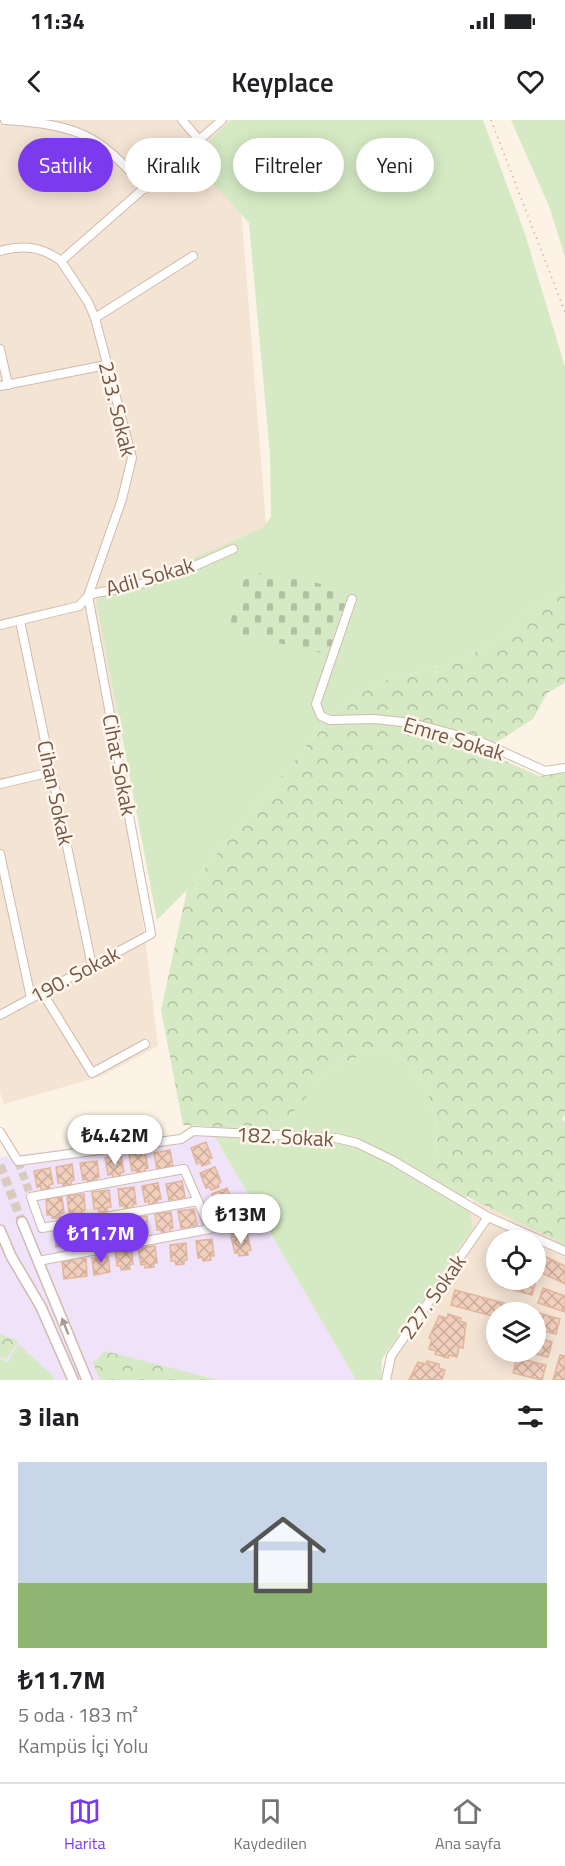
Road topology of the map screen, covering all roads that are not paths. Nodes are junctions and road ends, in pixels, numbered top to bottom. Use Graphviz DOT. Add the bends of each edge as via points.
graph roads {
  1 [pos="5,120"];
  2 [pos="182,120"];
  3 [pos="222,120"];
  4 [pos="197,138"];
  5 [pos="203,138"];
  6 [pos="125,165"];
  7 [pos="142,192"];
  8 [pos="0,251"];
  9 [pos="193,256"];
  10 [pos="61,261"];
  11 [pos="95,318"];
  12 [pos="0,349"];
  13 [pos="106,365"];
  14 [pos="4,386"];
  15 [pos="233,549"];
  16 [pos="88,596"];
  17 [pos="352,599"];
  18 [pos="20,621"];
  19 [pos="0,625"];
  20 [pos="565,768"];
  21 [pos="51,772"];
  22 [pos="0,784"];
  23 [pos="0,854"];
  24 [pos="151,934"];
  25 [pos="92,966"];
  26 [pos="42,992"];
  27 [pos="31,998"];
  28 [pos="0,1015"];
  29 [pos="145,1044"];
  30 [pos="0,1132"];
  31 [pos="198,1201"];
  32 [pos="488,1217"];
  33 [pos="22,1222"];
  34 [pos="0,1231"];
  35 [pos="565,1251"];
  36 [pos="38,1261"];
  37 [pos="73,1380"];
  38 [pos="87,1380"];
  39 [pos="386,1380"];
  1 -- 6 [label="street" via="86,134"];
  2 -- 4 [label="street"];
  3 -- 5 [label="street"];
  7 -- 10 [label="street"];
  8 -- 10 [label="street" via="40,248"];
  9 -- 11 [label="street"];
  10 -- 11 [label="street, 233. Sokak"];
  11 -- 13 [label="street, 233. Sokak"];
  12 -- 14 [label="street"];
  13 -- 14 [label="street"];
  13 -- 16 [label="street, 233. Sokak" via="132,458"];
  15 -- 16 [label="street, Adil Sokak" via="188,569"];
  16 -- 18 [label="street, Adil Sokak" via="79,606"];
  16 -- 24 [label="street, Cihat Sokak"];
  17 -- 20 [label="street, Emre Sokak" via="316,704 321,716 330,720 374,718 412,723 479,741 545,771"];
  18 -- 19 [label="street, Adil Sokak"];
  18 -- 21 [label="street, Cihan Sokak"];
  21 -- 22 [label="street"];
  21 -- 25 [label="street, Cihan Sokak"];
  23 -- 27 [label="street"];
  24 -- 25 [label="street, 190. Sokak"];
  25 -- 26 [label="street, 190. Sokak"];
  26 -- 27 [label="street, 190. Sokak"];
  26 -- 29 [label="street" via="92,1073"];
  27 -- 28 [label="street, 190. Sokak"];
  30 -- 32 [label="street, 182. Sokak" via="18,1161 181,1139 193,1131 336,1138 385,1156"];
  31 -- 31 [label="street" via="184,1169 31,1197 42,1228"];
  31 -- 36 [label="street" via="210,1229"];
  32 -- 35 [label="street, 182. Sokak"];
  32 -- 39 [label="street, 227. Sokak" via="391,1356"];
  33 -- 36 [label="street"];
  34 -- 37 [label="street" via="41,1307"];
  38 -- 36 [label="street, one-way"];
}
